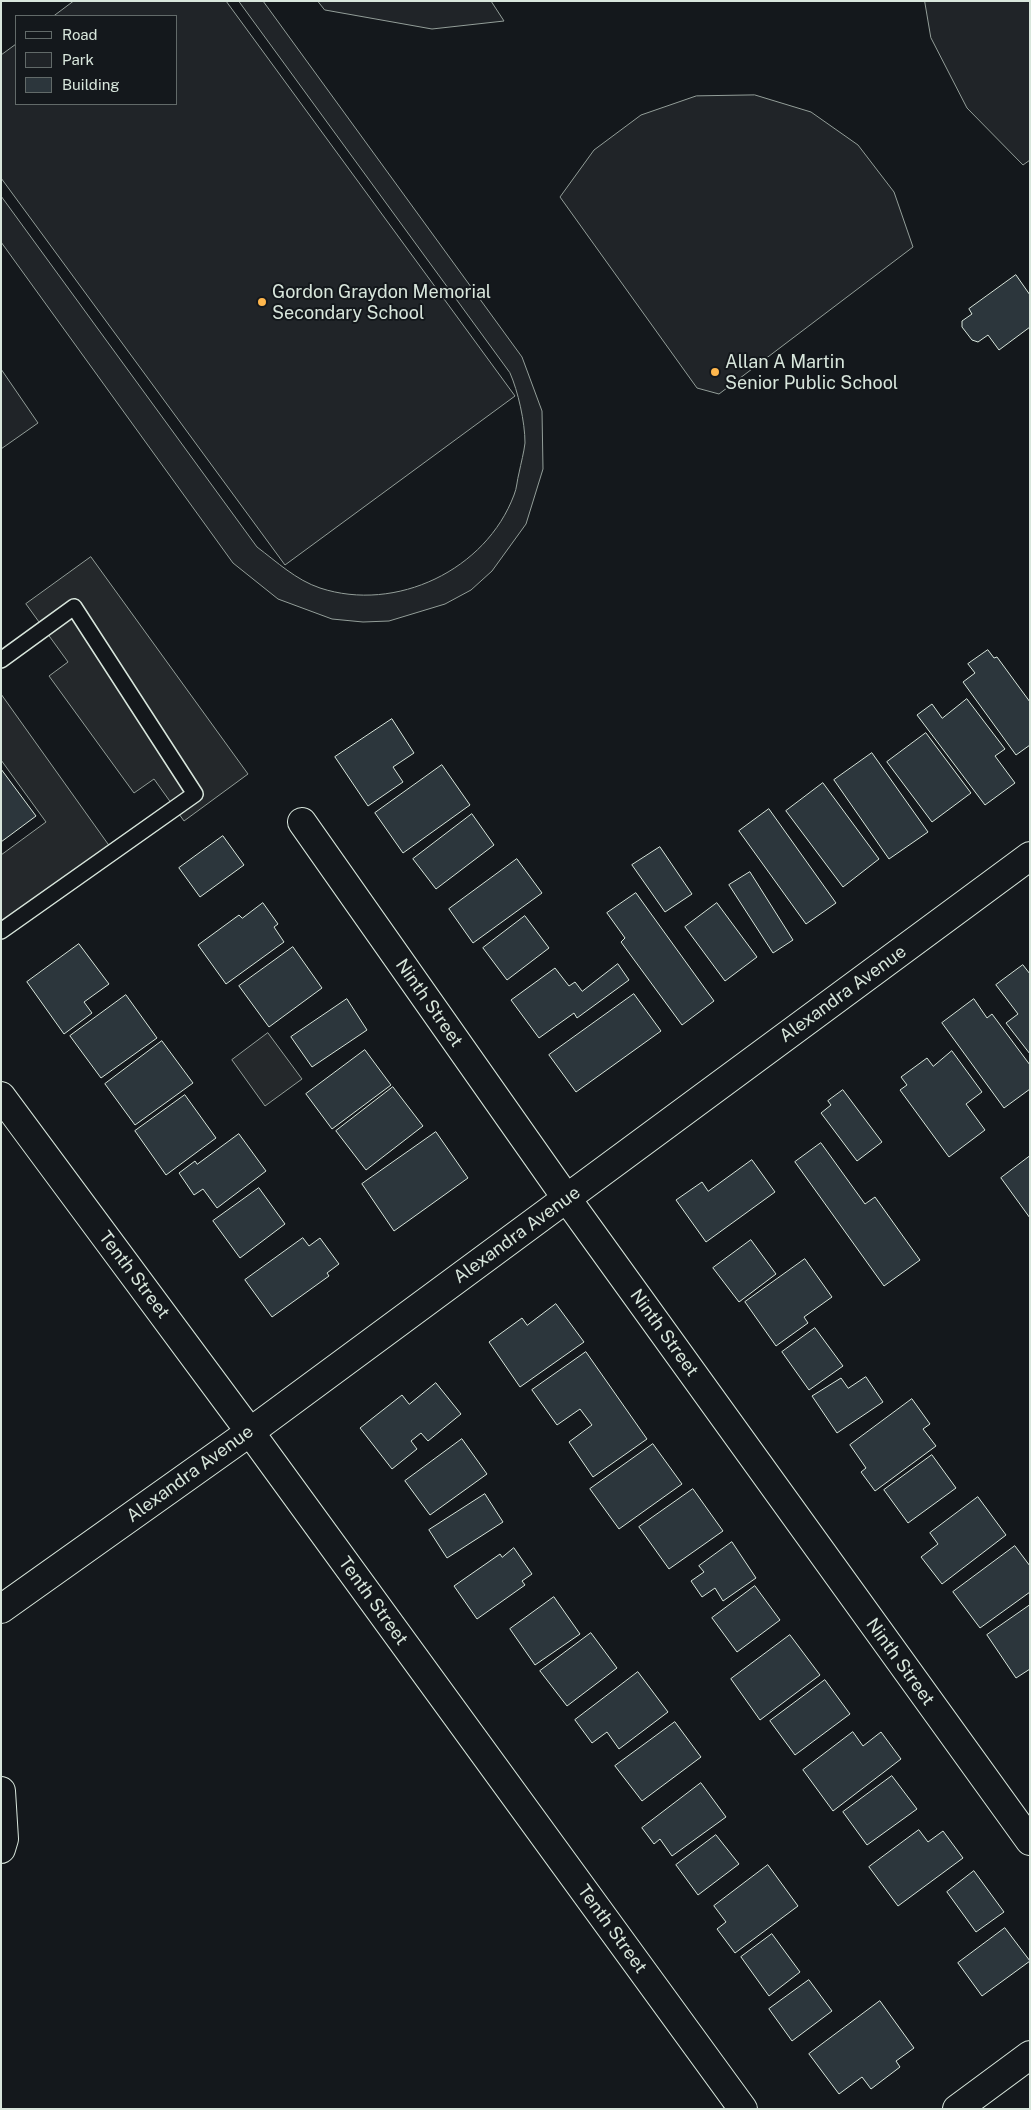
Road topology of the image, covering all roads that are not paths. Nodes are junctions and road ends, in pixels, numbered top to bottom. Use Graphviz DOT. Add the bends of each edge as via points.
graph roads {
  1 [pos="1,660"];
  2 [pos="302,822"];
  3 [pos="1030,856"];
  4 [pos="1,931"];
  5 [pos="1,1096"];
  6 [pos="567,1198"];
  7 [pos="250,1432"];
  8 [pos="1,1608"];
  9 [pos="1,1792"];
  10 [pos="1030,1841"];
  11 [pos="1,1849"];
  12 [pos="1030,2055"];
  13 [pos="743,2109"];
  14 [pos="957,2109"];
  1 -- 4 [label="lane" via="74,607 195,794"];
  2 -- 6 [label="street, Ninth Street"];
  3 -- 6 [label="street, Alexandra Avenue"];
  5 -- 7 [label="street, Tenth Street"];
  6 -- 7 [label="street, Alexandra Avenue"];
  6 -- 10 [label="street, Ninth Street"];
  7 -- 8 [label="street, Alexandra Avenue"];
  7 -- 13 [label="street, Tenth Street"];
  9 -- 11 [label="street" via="4,1839"];
  12 -- 14 [label="street"];
}
